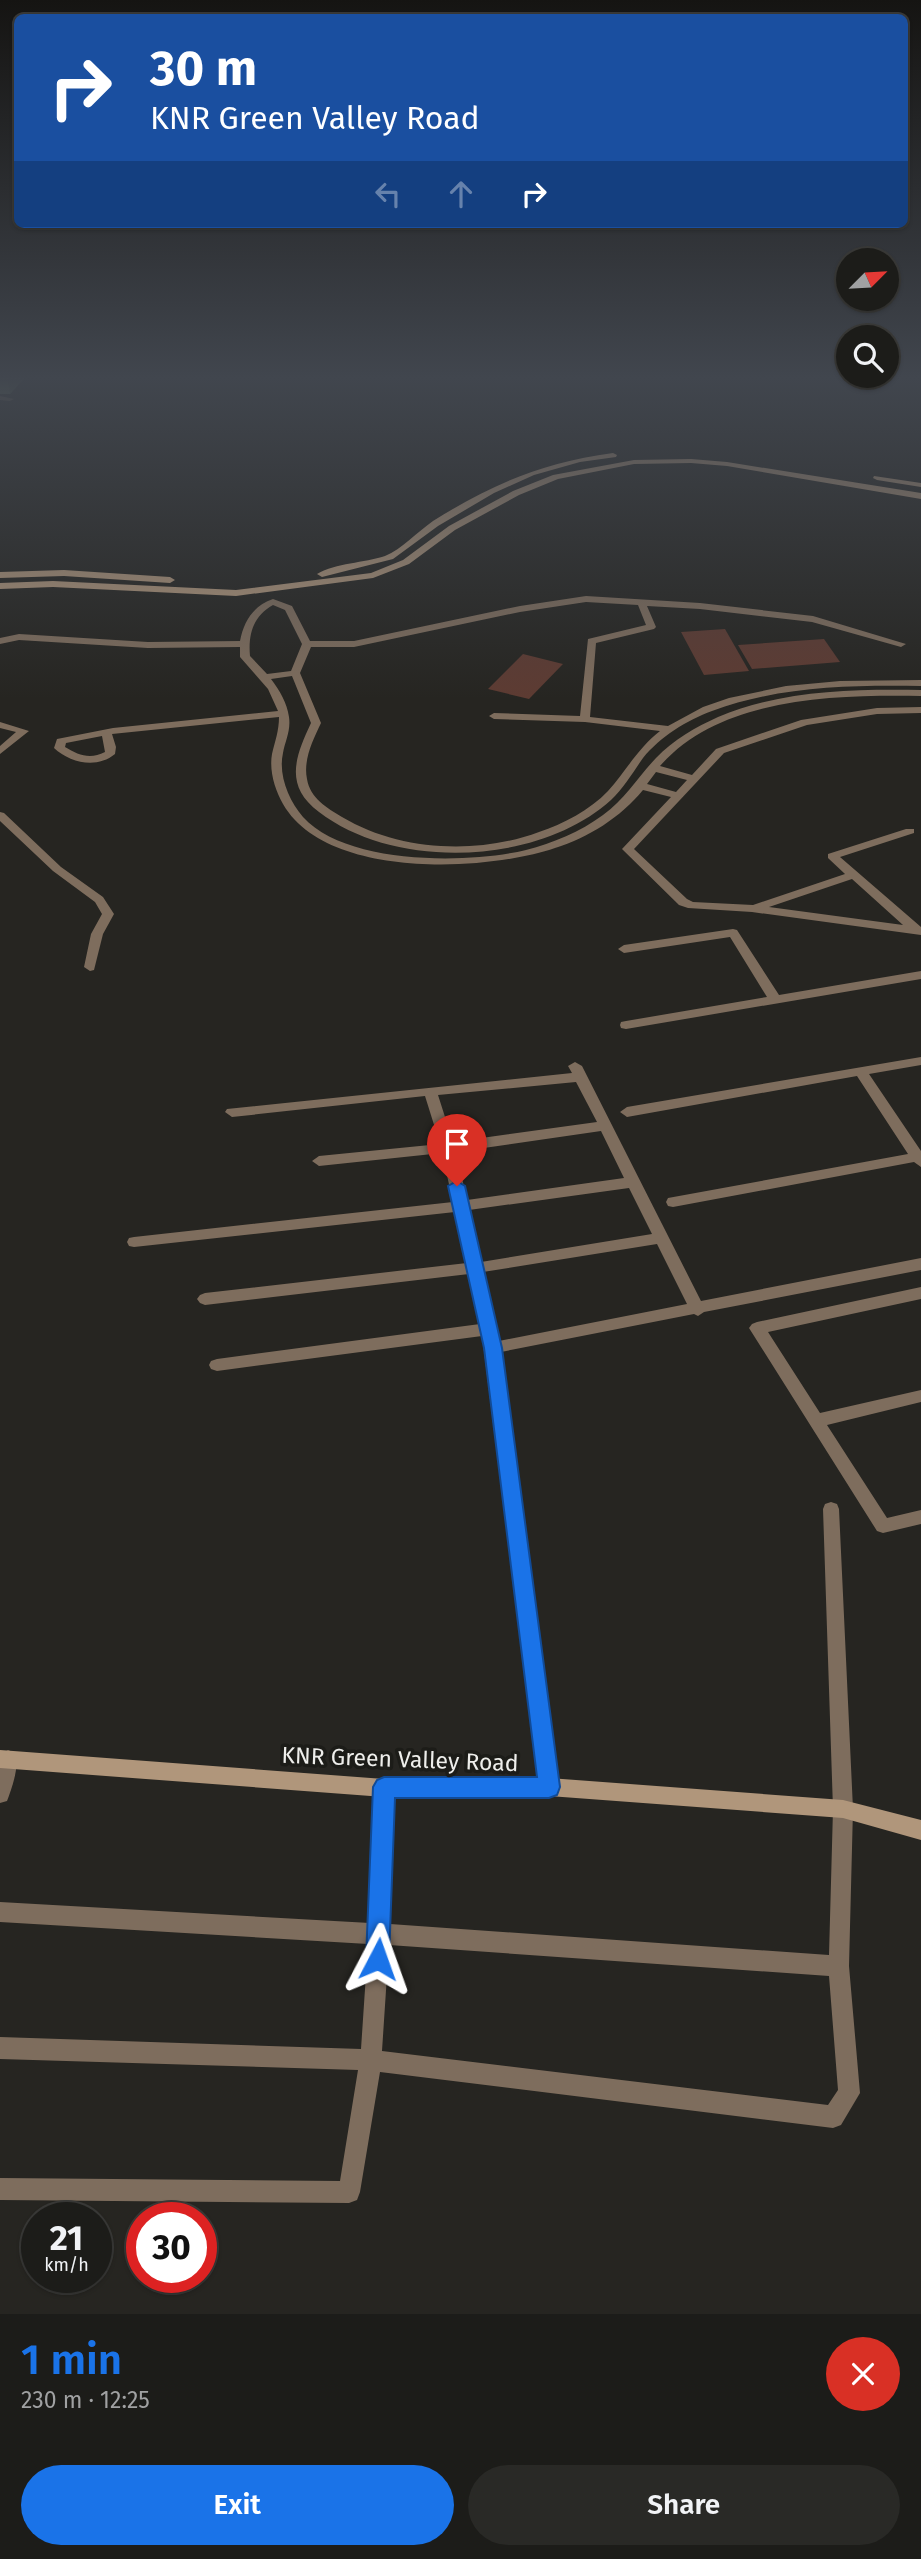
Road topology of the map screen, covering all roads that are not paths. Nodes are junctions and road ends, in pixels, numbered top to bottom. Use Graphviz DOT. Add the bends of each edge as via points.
graph roads {
  1 [pos="509,483"];
  2 [pos="541,483"];
  3 [pos="842,483"];
  4 [pos="921,496"];
  5 [pos="0,575"];
  6 [pos="0,586"];
  7 [pos="270,591"];
  8 [pos="641,602"];
  9 [pos="0,641"];
  10 [pos="244,644"];
  11 [pos="307,644"];
  12 [pos="901,645"];
  13 [pos="295,673"];
  14 [pos="267,677"];
  15 [pos="921,683"];
  16 [pos="921,693"];
  17 [pos="921,710"];
  18 [pos="281,714"];
  19 [pos="494,716"];
  20 [pos="585,719"];
  21 [pos="687,720"];
  22 [pos="0,725"];
  23 [pos="670,729"];
  24 [pos="706,729"];
  25 [pos="106,732"];
  26 [pos="0,751"];
  27 [pos="655,768"];
  28 [pos="695,779"];
  29 [pos="641,786"];
  30 [pos="679,796"];
  31 [pos="0,815"];
  32 [pos="910,831"];
  33 [pos="853,875"];
  34 [pos="752,908"];
  35 [pos="918,930"];
  36 [pos="624,949"];
  37 [pos="90,967"];
  38 [pos="921,975"];
  39 [pos="775,999"];
  40 [pos="626,1025"];
  41 [pos="921,1061"];
  42 [pos="861,1073"];
  43 [pos="430,1091"];
  44 [pos="232,1112"];
  45 [pos="626,1112"];
  46 [pos="605,1126"];
  47 [pos="448,1148"];
  48 [pos="920,1158"];
  49 [pos="319,1161"];
  50 [pos="633,1182"];
  51 [pos="673,1202"];
  52 [pos="461,1206"];
  53 [pos="662,1238"];
  54 [pos="134,1242"];
  55 [pos="921,1264"];
  56 [pos="475,1268"];
  57 [pos="921,1293"];
  58 [pos="205,1299"];
  59 [pos="698,1310"];
  60 [pos="488,1329"];
  61 [pos="493,1348"];
  62 [pos="217,1365"];
  63 [pos="921,1396"];
  64 [pos="816,1421"];
  65 [pos="831,1509"];
  66 [pos="921,1517"];
  67 [pos="4,1759"];
  68 [pos="384,1787"];
  69 [pos="549,1787"];
  70 [pos="0,1794"];
  71 [pos="843,1809"];
  72 [pos="921,1830"];
  73 [pos="0,1912"];
  74 [pos="379,1934"];
  75 [pos="839,1966"];
  76 [pos="0,2048"];
  77 [pos="371,2060"];
  78 [pos="0,2189"];
  1 -- 7 [label="street" via="383,560"];
  2 -- 7 [label="street" via="452,528 406,562 387,570"];
  3 -- 4 [label="street"];
  5 -- 7 [label="street" via="64,573"];
  6 -- 7 [label="street" via="53,583"];
  7 -- 10 [label="street" via="255,613"];
  7 -- 11 [label="street" via="289,608"];
  8 -- 11 [label="street" via="586,599 354,645"];
  8 -- 12 [label="street" via="813,619"];
  8 -- 20 [label="street" via="651,627 590,641"];
  9 -- 10 [label="street" via="19,637 148,645"];
  10 -- 14 [label="street" via="245,657"];
  11 -- 13 [label="street"];
  13 -- 14 [label="street"];
  13 -- 23 [label="street" via="316,723 299,767 302,787 321,810 353,830 393,844 442,850 481,848 545,834 583,817 607,797 644,751"];
  14 -- 18 [label="street"];
  15 -- 21 [label="street" via="821,684 757,694"];
  16 -- 24 [label="street" via="842,694 768,704"];
  17 -- 28 [label="street" via="877,711 805,722 720,751"];
  18 -- 25 [label="street"];
  18 -- 29 [label="street" via="284,728 276,758 281,787 292,810 307,827 377,855 444,862 497,860 546,849 584,832"];
  19 -- 20 [label="street"];
  20 -- 23 [label="street"];
  21 -- 23 [label="street"];
  21 -- 24 [label="street"];
  22 -- 26 [label="street" via="24,731"];
  24 -- 27 [label="street" via="687,739"];
  27 -- 28 [label="street"];
  27 -- 29 [label="street"];
  28 -- 30 [label="street"];
  29 -- 30 [label="street"];
  30 -- 34 [label="street" via="631,844 629,853 683,902"];
  31 -- 37 [label="street" via="57,869 99,900 108,914 97,934"];
  32 -- 33 [label="street" via="832,856"];
  33 -- 34 [label="street"];
  33 -- 35 [label="street"];
  34 -- 35 [label="street"];
  36 -- 39 [label="street" via="733,933"];
  38 -- 39 [label="street"];
  39 -- 40 [label="street"];
  41 -- 42 [label="street"];
  42 -- 45 [label="street"];
  42 -- 48 [label="street"];
  43 -- 44 [label="street"];
  43 -- 46 [label="street" via="578,1071"];
  43 -- 47 [label="street"];
  46 -- 47 [label="street"];
  46 -- 50 [label="street"];
  47 -- 49 [label="street"];
  47 -- 52 [label="street"];
  48 -- 51 [label="street"];
  50 -- 52 [label="street"];
  50 -- 53 [label="street"];
  52 -- 54 [label="street"];
  52 -- 56 [label="street"];
  53 -- 56 [label="street"];
  53 -- 59 [label="street"];
  55 -- 59 [label="street"];
  56 -- 58 [label="street"];
  56 -- 60 [label="street"];
  57 -- 64 [label="street" via="757,1328"];
  59 -- 61 [label="street"];
  60 -- 61 [label="street"];
  60 -- 62 [label="street"];
  61 -- 69 [label="street"];
  63 -- 64 [label="street"];
  64 -- 66 [label="street" via="883,1526"];
  65 -- 71 [label="street"];
  67 -- 68 [label="street, KNR Green Valley Road"];
  67 -- 70 [label="street"];
  68 -- 69 [label="street, KNR Green Valley Road"];
  68 -- 74 [label="street"];
  69 -- 71 [label="street, KNR Green Valley Road"];
  71 -- 72 [label="street, KNR Green Valley Road"];
  71 -- 75 [label="street"];
  73 -- 74 [label="street"];
  74 -- 75 [label="street"];
  74 -- 77 [label="street"];
  75 -- 77 [label="street" via="849,2093 834,2117"];
  76 -- 77 [label="street"];
  77 -- 78 [label="street" via="349,2192"];
}
